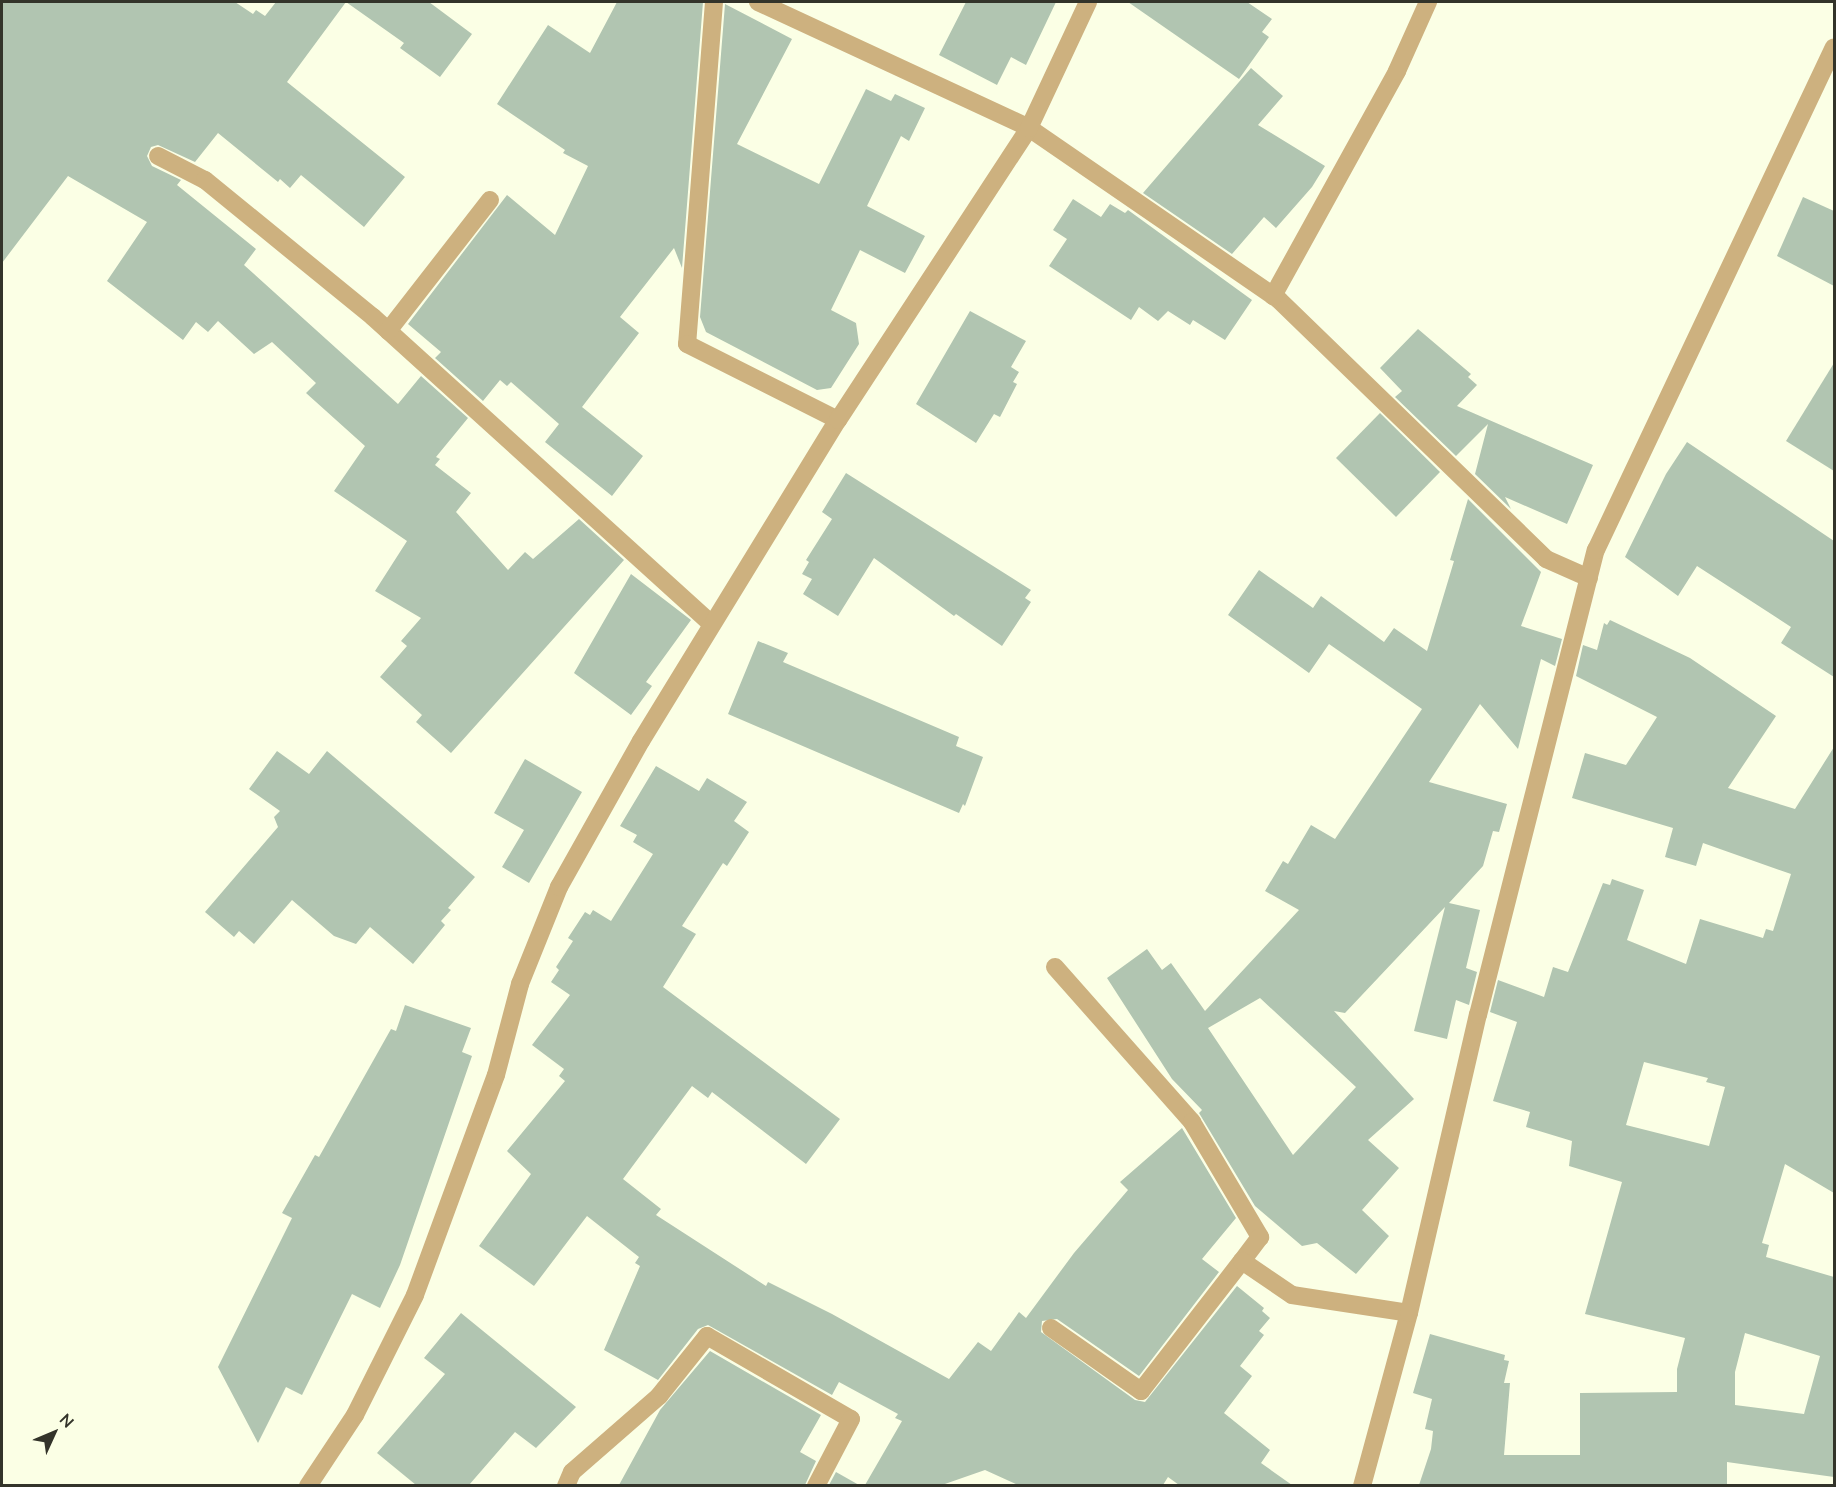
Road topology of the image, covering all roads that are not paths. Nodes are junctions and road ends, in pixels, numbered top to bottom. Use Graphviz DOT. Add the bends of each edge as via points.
graph roads {
  1 [pos="714,2"];
  2 [pos="758,2"];
  3 [pos="1088,2"];
  4 [pos="1428,2"];
  5 [pos="1834,47"];
  6 [pos="1029,128"];
  7 [pos="158,156"];
  8 [pos="490,200"];
  9 [pos="1273,296"];
  10 [pos="388,331"];
  11 [pos="838,420"];
  12 [pos="1589,578"];
  13 [pos="712,624"];
  14 [pos="1055,966"];
  15 [pos="1242,1261"];
  16 [pos="1409,1313"];
  17 [pos="1051,1328"];
  18 [pos="308,1485"];
  19 [pos="566,1485"];
  20 [pos="816,1485"];
  21 [pos="1362,1485"];
  1 -- 11 [label="street" via="687,344"];
  2 -- 6 [label="street"];
  3 -- 6 [label="street"];
  4 -- 9 [label="street" via="1397,70"];
  5 -- 12 [label="street" via="1596,550"];
  6 -- 9 [label="street"];
  6 -- 11 [label="street"];
  7 -- 10 [label="street" via="205,180"];
  8 -- 10 [label="street"];
  9 -- 12 [label="street" via="1546,559"];
  10 -- 13 [label="street"];
  11 -- 13 [label="street"];
  12 -- 16 [label="street" via="1478,1015"];
  13 -- 18 [label="street" via="559,887 520,984 496,1075 415,1295 355,1415"];
  14 -- 15 [label="street" via="1192,1122 1260,1237"];
  15 -- 16 [label="street" via="1292,1295"];
  15 -- 17 [label="street" via="1141,1391"];
  16 -- 21 [label="street"];
  19 -- 20 [label="street" via="573,1472 659,1396 707,1336 852,1419"];
}
